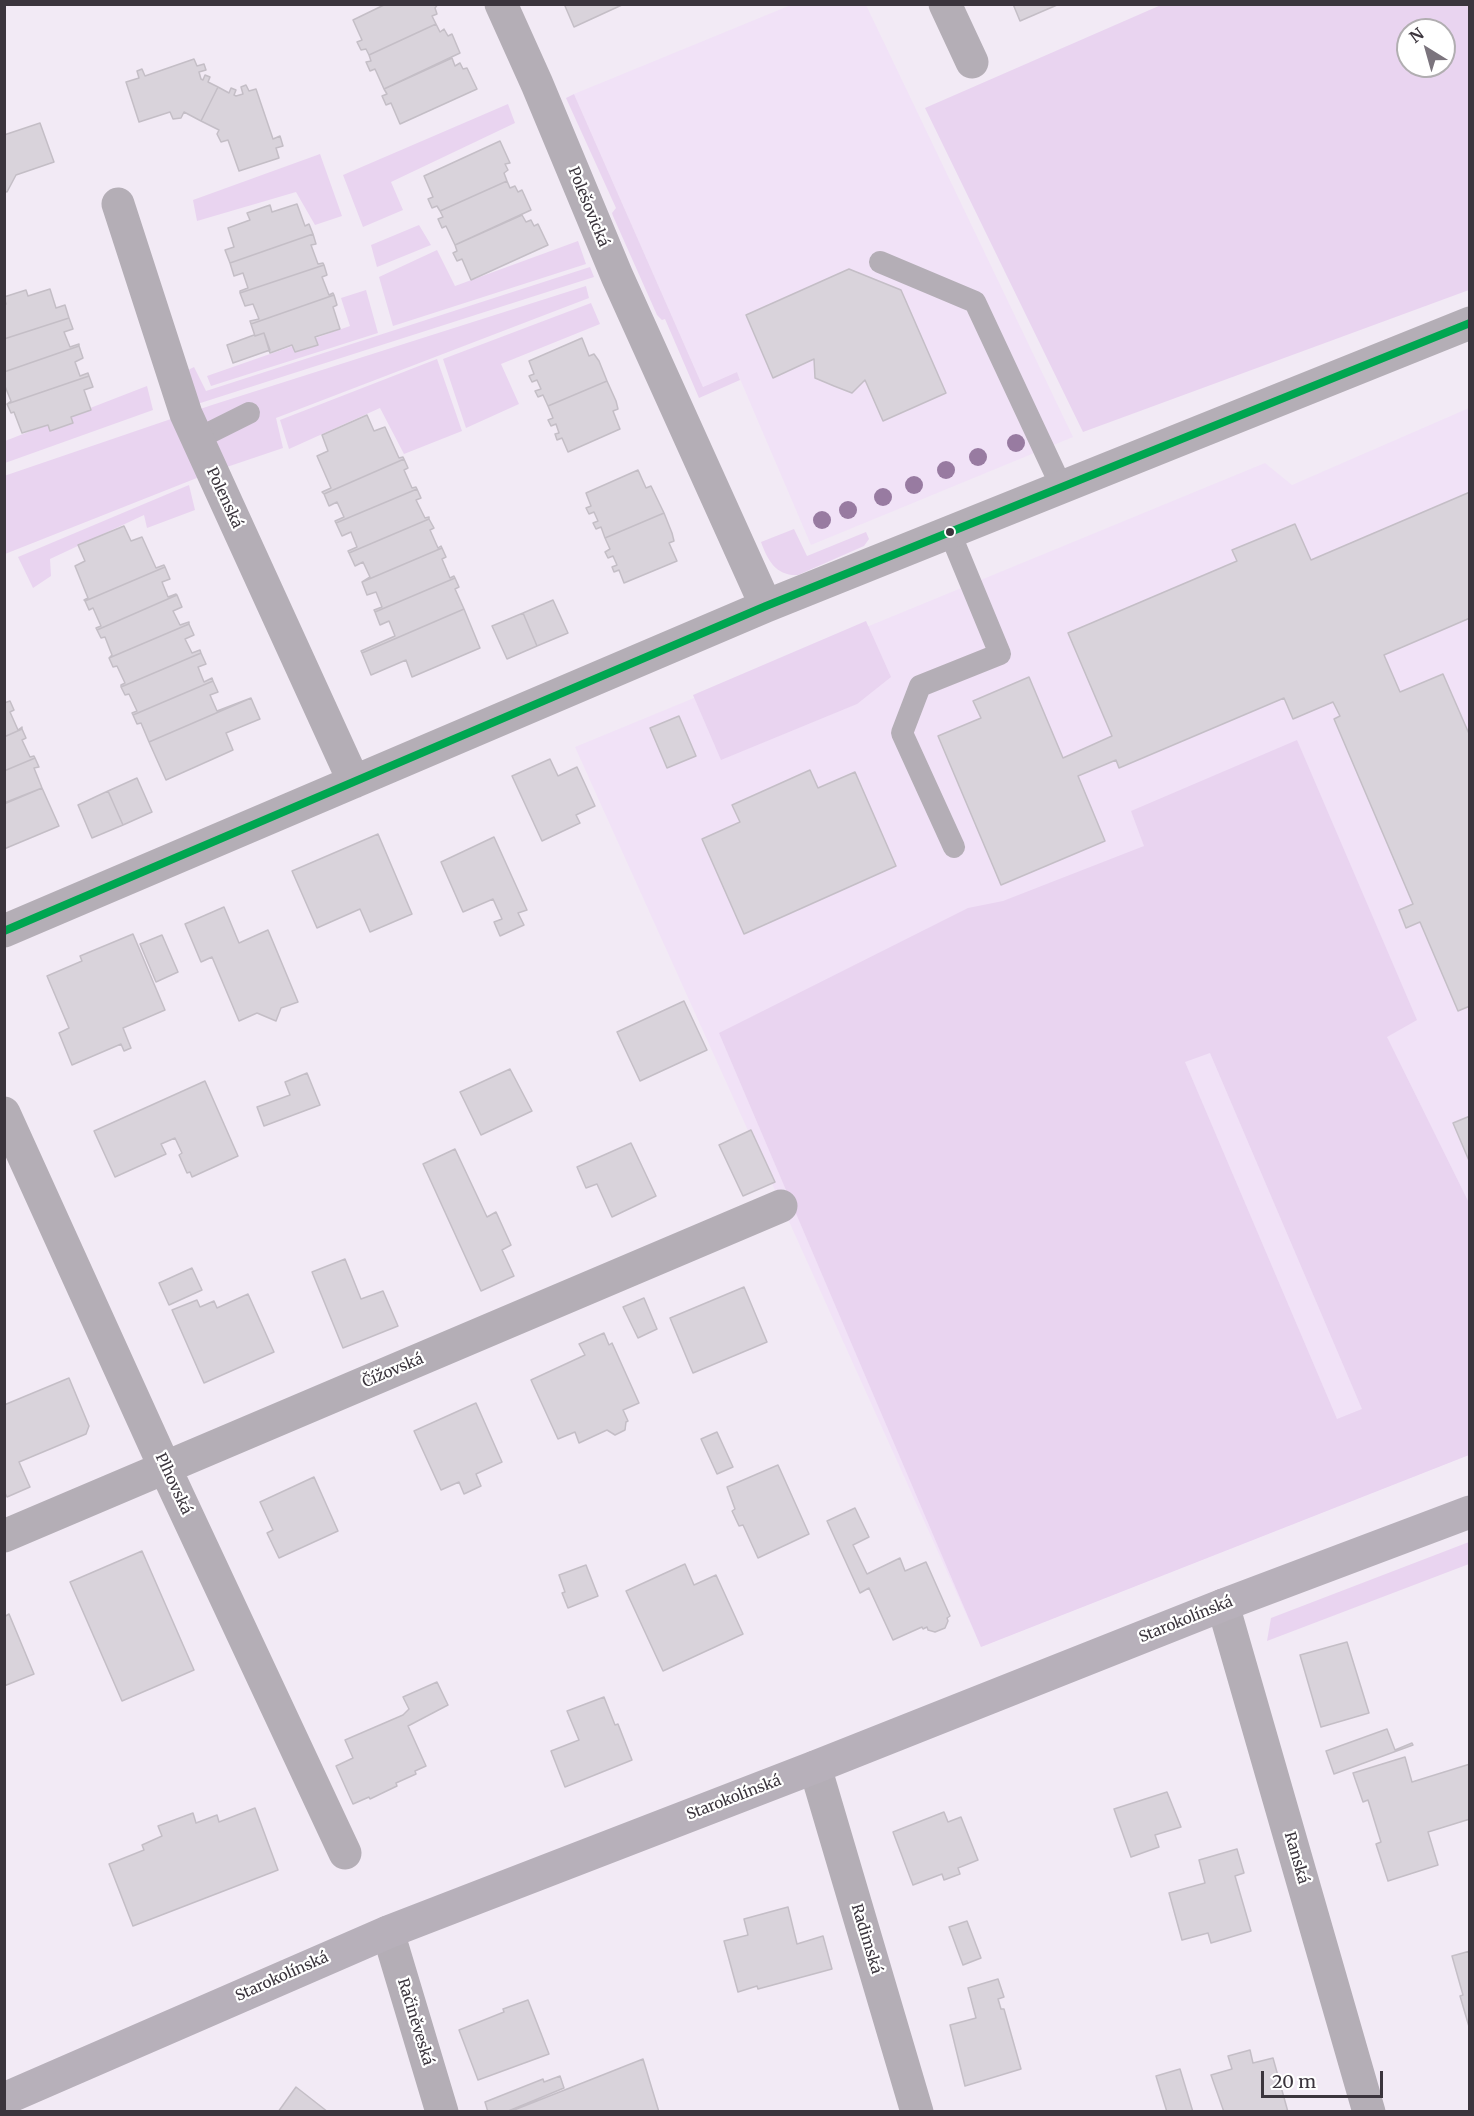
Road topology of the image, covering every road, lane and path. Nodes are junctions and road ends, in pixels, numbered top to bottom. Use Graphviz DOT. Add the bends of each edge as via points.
graph roads {
  1 [pos="501,4"];
  2 [pos="945,4"];
  3 [pos="972,62"];
  4 [pos="118,204"];
  5 [pos="880,262"];
  6 [pos="1470,322"];
  7 [pos="249,413"];
  8 [pos="197,439"];
  9 [pos="1062,488"];
  10 [pos="950,533"];
  11 [pos="766,606"];
  12 [pos="354,782"];
  13 [pos="954,847"];
  14 [pos="4,931"];
  15 [pos="4,1113"];
  16 [pos="780,1206"];
  17 [pos="165,1468"];
  18 [pos="1470,1512"];
  19 [pos="4,1536"];
  20 [pos="1223,1605"];
  21 [pos="815,1767"];
  22 [pos="345,1853"];
  23 [pos="388,1932"];
  24 [pos="4,2099"];
  25 [pos="442,2112"];
  26 [pos="917,2112"];
  27 [pos="1369,2112"];
  1 -- 11 [label="street, Polešovická" via="617,276"];
  2 -- 3 [label="street"];
  4 -- 8 [label="street, Polenská"];
  5 -- 9 [label="lane" via="975,303"];
  6 -- 9 [label="street"];
  7 -- 8 [label="lane"];
  8 -- 12 [label="street, Polenská"];
  9 -- 10 [label="street"];
  10 -- 11 [label="street"];
  10 -- 13 [label="lane" via="1000,654 920,686 902,733"];
  11 -- 12 [label="street"];
  12 -- 14 [label="street"];
  15 -- 17 [label="street, Plhovská"];
  16 -- 17 [label="street, Čížovská"];
  17 -- 19 [label="street, Čížovská"];
  17 -- 22 [label="street, Plhovská"];
  18 -- 20 [label="main road, Starokolínská"];
  20 -- 21 [label="main road, Starokolínská"];
  20 -- 27 [label="street, Ranská"];
  21 -- 23 [label="main road, Starokolínská"];
  21 -- 26 [label="street, Radimská"];
  23 -- 24 [label="main road, Starokolínská"];
  23 -- 25 [label="street, Račiněveská"];
}
